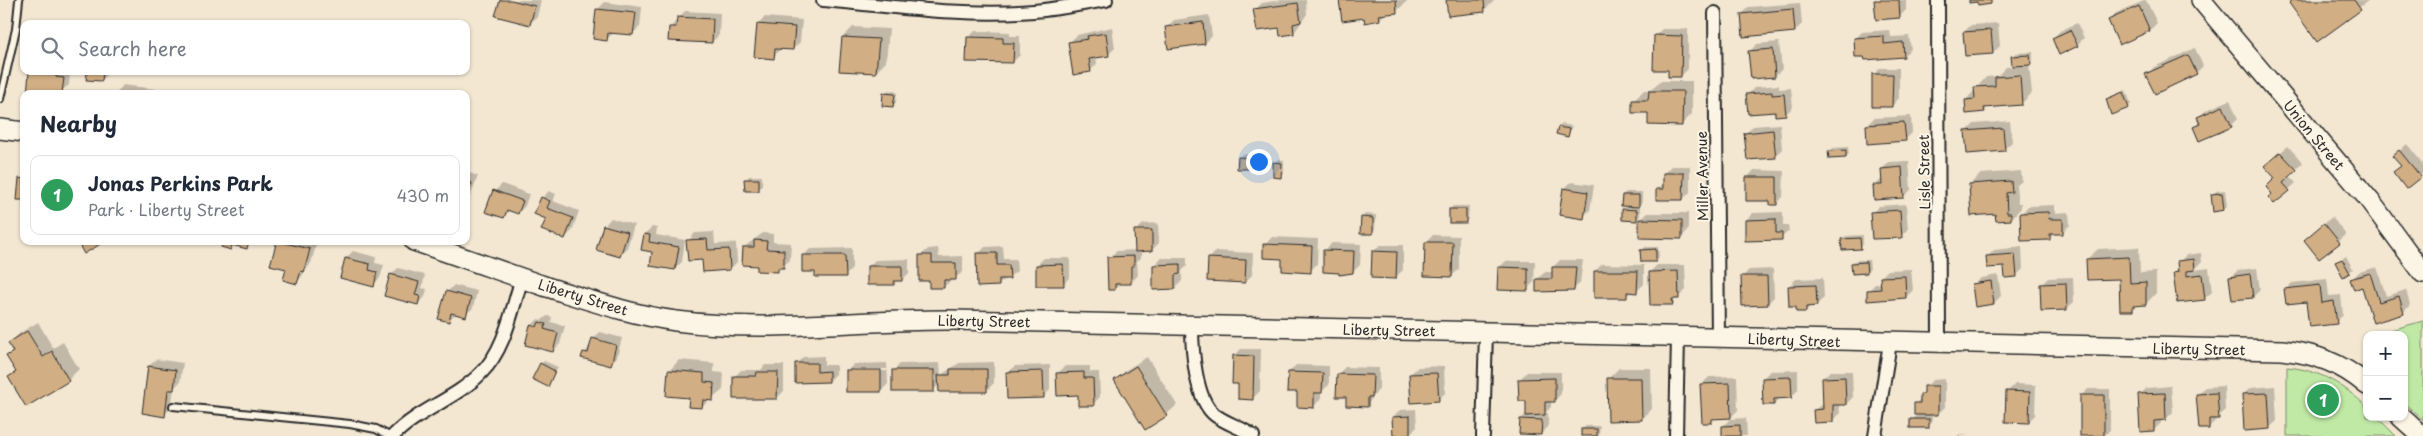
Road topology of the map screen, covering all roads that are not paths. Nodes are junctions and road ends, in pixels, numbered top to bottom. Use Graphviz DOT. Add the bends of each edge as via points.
graph roads {
  1 [pos="19,0"];
  2 [pos="823,0"];
  3 [pos="1106,0"];
  4 [pos="1938,0"];
  5 [pos="2201,0"];
  6 [pos="1077,2"];
  7 [pos="1715,13"];
  8 [pos="0,98"];
  9 [pos="0,129"];
  10 [pos="20,132"];
  11 [pos="426,245"];
  12 [pos="2423,273"];
  13 [pos="522,278"];
  14 [pos="1192,326"];
  15 [pos="1486,332"];
  16 [pos="1678,337"];
  17 [pos="1718,338"];
  18 [pos="1890,343"];
  19 [pos="1940,343"];
  20 [pos="2363,382"];
  21 [pos="173,406"];
  22 [pos="2405,421"];
  23 [pos="389,436"];
  24 [pos="393,436"];
  25 [pos="1253,436"];
  26 [pos="1483,436"];
  27 [pos="1676,436"];
  28 [pos="1875,436"];
  29 [pos="2422,436"];
  1 -- 8 [label="lane" via="16,29"];
  2 -- 6 [label="street" via="979,11 1033,11"];
  3 -- 6 [label="street"];
  4 -- 19 [label="street, Lisle Street"];
  5 -- 12 [label="main road, Union Street" via="2370,201"];
  7 -- 17 [label="street, Miller Avenue"];
  9 -- 10 [label="main road"];
  11 -- 13 [label="main road, Liberty Street"];
  13 -- 14 [label="main road, Liberty Street" via="628,311 717,324 776,326 931,320"];
  13 -- 24 [label="street" via="501,341 488,366 474,380"];
  14 -- 15 [label="main road, Liberty Street"];
  14 -- 25 [label="street" via="1205,402 1215,414"];
  15 -- 16 [label="main road, Liberty Street"];
  15 -- 26 [label="street"];
  16 -- 17 [label="main road, Liberty Street"];
  16 -- 27 [label="street"];
  17 -- 18 [label="main road, Liberty Street"];
  18 -- 19 [label="main road, Liberty Street"];
  18 -- 28 [label="street"];
  19 -- 20 [label="main road, Liberty Street" via="2289,351 2334,362"];
  21 -- 23 [label="lane" via="350,424"];
  22 -- 29 [label="main road"];
}
